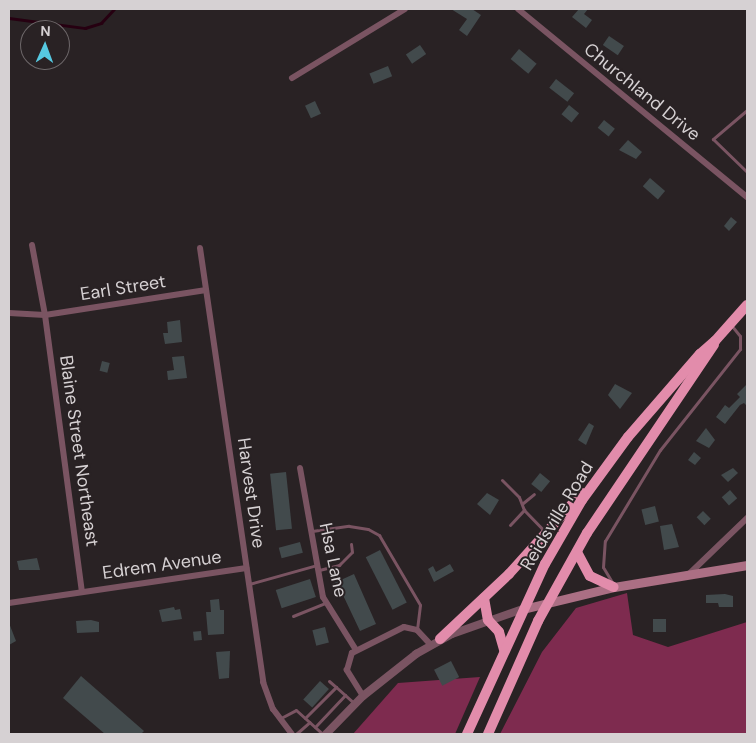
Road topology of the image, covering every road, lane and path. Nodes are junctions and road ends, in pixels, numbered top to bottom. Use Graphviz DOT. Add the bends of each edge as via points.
graph roads {
  1 [pos="405,9"];
  2 [pos="518,9"];
  3 [pos="292,78"];
  4 [pos="747,110"];
  5 [pos="747,172"];
  6 [pos="747,197"];
  7 [pos="32,245"];
  8 [pos="200,248"];
  9 [pos="206,290"];
  10 [pos="747,305"];
  11 [pos="9,314"];
  12 [pos="45,315"];
  13 [pos="730,324"];
  14 [pos="715,341"];
  15 [pos="300,468"];
  16 [pos="597,478"];
  17 [pos="502,480"];
  18 [pos="534,494"];
  19 [pos="523,503"];
  20 [pos="524,510"];
  21 [pos="747,518"];
  22 [pos="510,525"];
  23 [pos="311,531"];
  24 [pos="545,532"];
  25 [pos="350,544"];
  26 [pos="577,552"];
  27 [pos="747,565"];
  28 [pos="318,567"];
  29 [pos="246,568"];
  30 [pos="688,574"];
  31 [pos="248,584"];
  32 [pos="614,586"];
  33 [pos="82,591"];
  34 [pos="484,598"];
  35 [pos="550,600"];
  36 [pos="9,603"];
  37 [pos="326,603"];
  38 [pos="523,609"];
  39 [pos="293,616"];
  40 [pos="488,620"];
  41 [pos="417,630"];
  42 [pos="440,639"];
  43 [pos="431,645"];
  44 [pos="356,650"];
  45 [pos="504,650"];
  46 [pos="329,681"];
  47 [pos="336,687"];
  48 [pos="345,695"];
  49 [pos="363,696"];
  50 [pos="355,704"];
  51 [pos="306,718"];
  52 [pos="279,720"];
  53 [pos="310,722"];
  54 [pos="315,727"];
  55 [pos="292,734"];
  56 [pos="296,734"];
  57 [pos="325,734"];
  58 [pos="467,734"];
  59 [pos="488,734"];
  1 -- 3 [label="street"];
  2 -- 6 [label="street, Churchland Drive"];
  4 -- 5 [label="lane" via="713,140"];
  7 -- 12 [label="street, Blaine Street Northeast"];
  8 -- 9 [label="street, Harvest Drive"];
  9 -- 12 [label="street, Earl Street"];
  9 -- 29 [label="street, Harvest Drive"];
  10 -- 13 [label="highway, Reidsville Road"];
  11 -- 12 [label="street, Earl Street"];
  12 -- 33 [label="street, Blaine Street Northeast"];
  13 -- 14 [label="highway, Reidsville Road"];
  13 -- 32 [label="lane" via="740,336 740,349 660,450 605,541 602,567"];
  14 -- 16 [label="highway, Reidsville Road" via="700,354"];
  14 -- 26 [label="highway, Reidsville Road" via="627,470"];
  15 -- 23 [label="street, Hsa Lane"];
  16 -- 24 [label="highway"];
  16 -- 38 [label="highway, Reidsville Road" via="556,543"];
  17 -- 19 [label="lane"];
  18 -- 19 [label="lane"];
  19 -- 20 [label="lane"];
  20 -- 22 [label="lane"];
  20 -- 24 [label="lane"];
  21 -- 30 [label="street"];
  23 -- 28 [label="street, Hsa Lane"];
  23 -- 41 [label="lane" via="349,526 368,529 379,535 420,605"];
  24 -- 34 [label="highway"];
  25 -- 28 [label="lane" via="352,552 339,565"];
  26 -- 32 [label="highway" via="590,576"];
  26 -- 35 [label="highway, Reidsville Road"];
  27 -- 30 [label="main road"];
  28 -- 31 [label="lane"];
  28 -- 37 [label="street, Hsa Lane"];
  29 -- 31 [label="street, Harvest Drive"];
  29 -- 33 [label="street, Edrem Avenue"];
  30 -- 32 [label="main road"];
  31 -- 52 [label="street, Harvest Drive" via="263,682"];
  32 -- 35 [label="main road"];
  33 -- 36 [label="street, Edrem Avenue"];
  34 -- 40 [label="highway"];
  34 -- 42 [label="highway"];
  35 -- 38 [label="main road"];
  35 -- 59 [label="highway, Reidsville Road"];
  37 -- 39 [label="lane"];
  37 -- 44 [label="street, Hsa Lane"];
  38 -- 40 [label="street"];
  38 -- 45 [label="highway, Reidsville Road"];
  40 -- 42 [label="street"];
  40 -- 45 [label="highway" via="499,632"];
  41 -- 43 [label="street"];
  41 -- 44 [label="street" via="404,627"];
  42 -- 43 [label="street"];
  43 -- 49 [label="street"];
  44 -- 49 [label="street" via="352,652 347,670"];
  45 -- 58 [label="highway, Reidsville Road"];
  46 -- 47 [label="lane"];
  47 -- 48 [label="lane"];
  47 -- 51 [label="lane"];
  48 -- 50 [label="lane"];
  48 -- 54 [label="lane"];
  49 -- 50 [label="street"];
  50 -- 57 [label="street"];
  51 -- 52 [label="lane" via="296,710"];
  51 -- 53 [label="lane"];
  52 -- 55 [label="street, Harvest Drive"];
  53 -- 54 [label="lane"];
  53 -- 56 [label="lane"];
  54 -- 57 [label="lane"];
}
